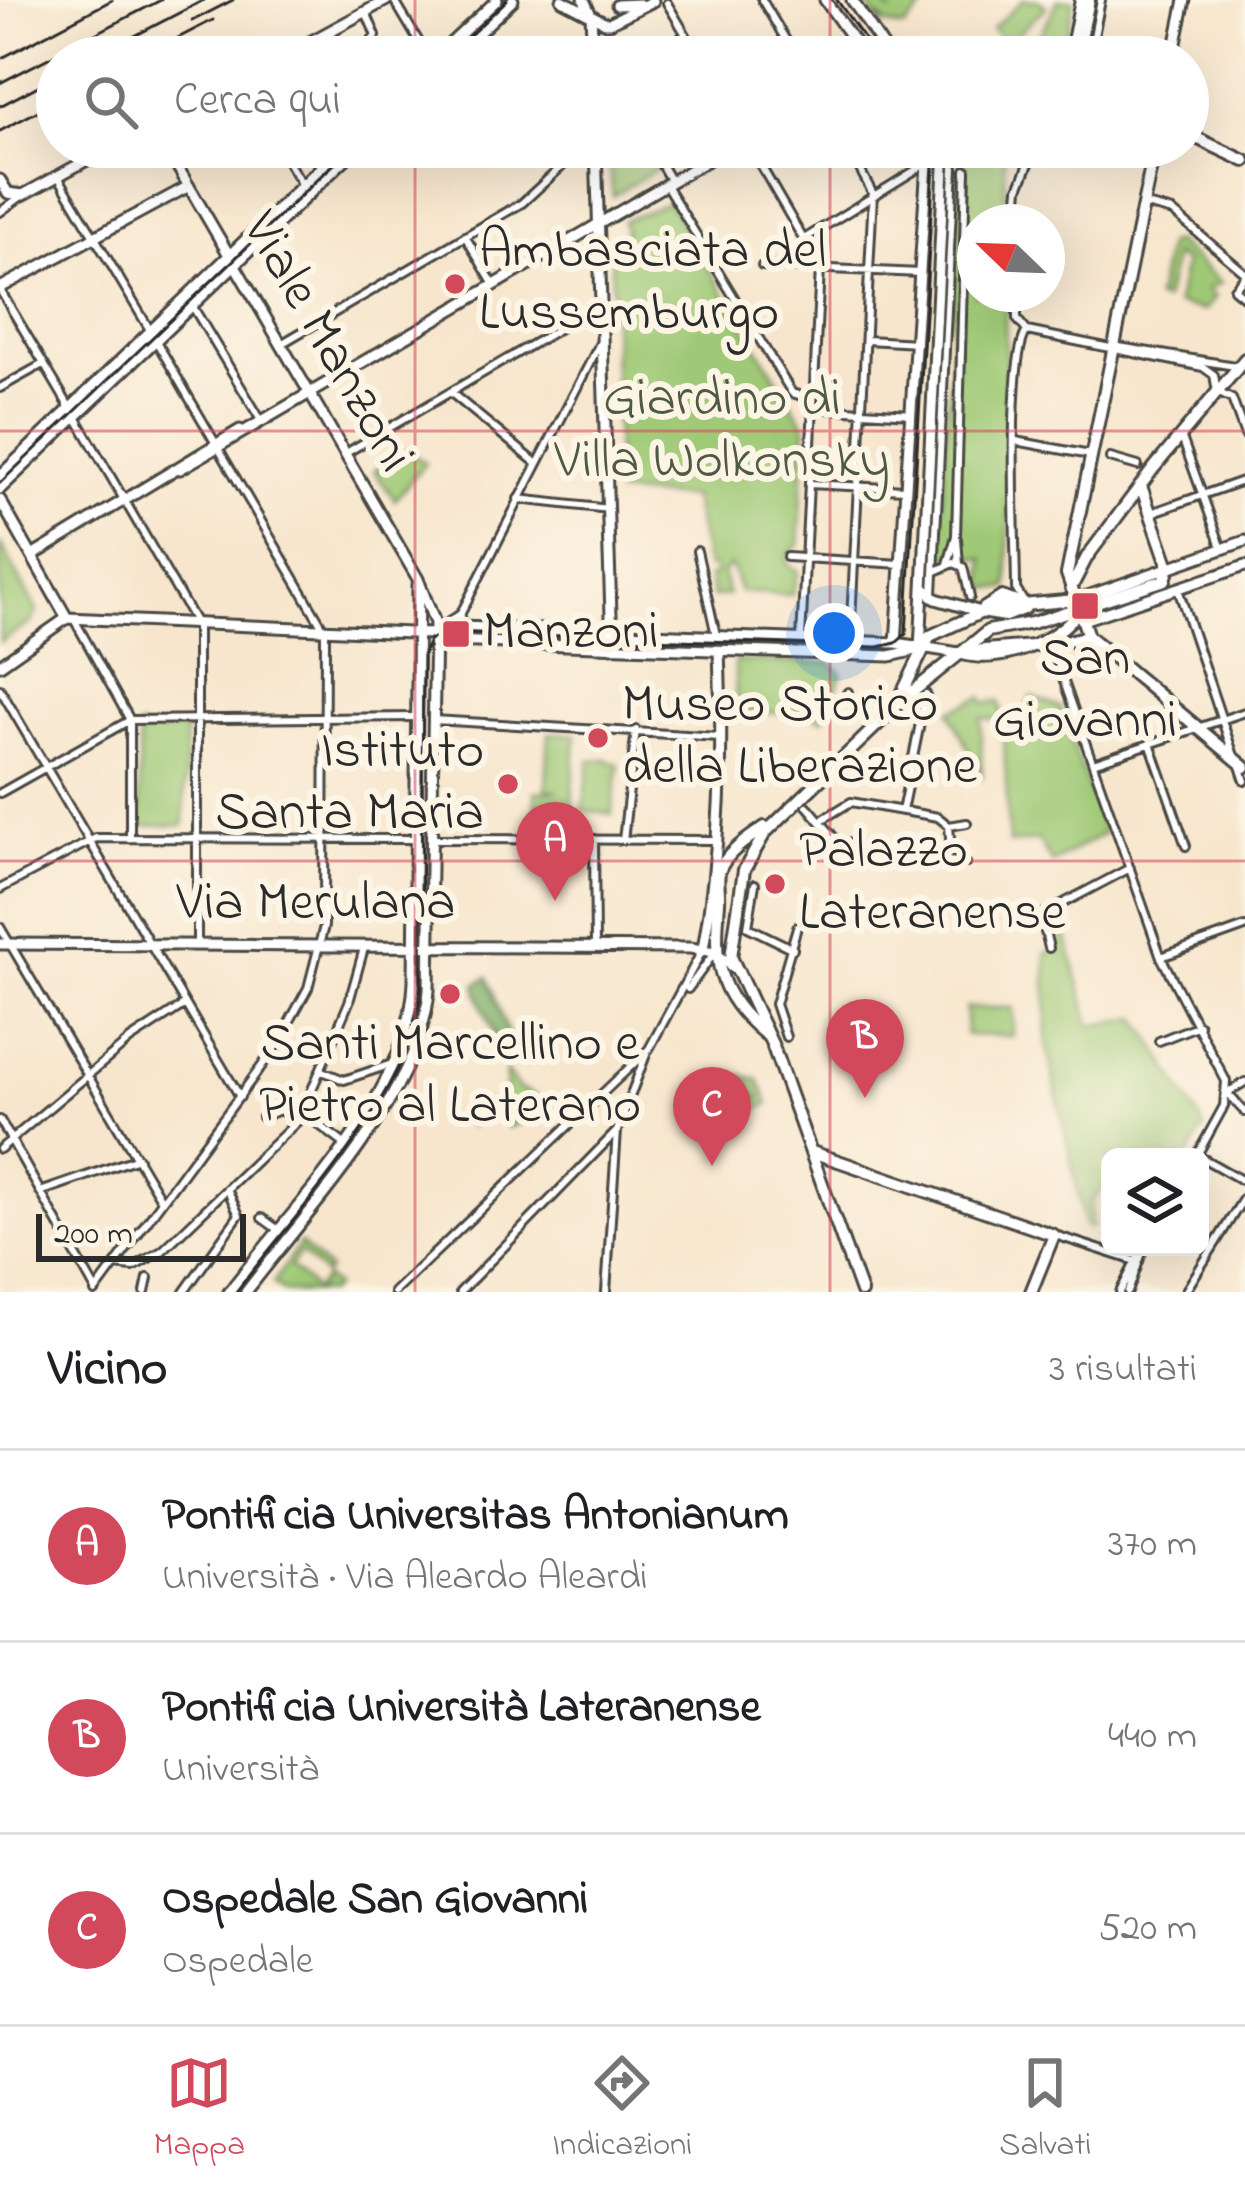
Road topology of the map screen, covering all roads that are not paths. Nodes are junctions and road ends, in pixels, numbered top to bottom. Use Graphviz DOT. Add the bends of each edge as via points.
graph roads {
  1 [pos="391,0"];
  2 [pos="497,0"];
  3 [pos="513,0"];
  4 [pos="562,0"];
  5 [pos="584,0"];
  6 [pos="762,0"];
  7 [pos="826,0"];
  8 [pos="852,0"];
  9 [pos="1085,0"];
  10 [pos="1101,0"];
  11 [pos="1185,0"];
  12 [pos="659,1"];
  13 [pos="613,3"];
  14 [pos="366,12"];
  15 [pos="591,15"];
  16 [pos="686,35"];
  17 [pos="321,36"];
  18 [pos="376,36"];
  19 [pos="417,36"];
  20 [pos="456,36"];
  21 [pos="475,36"];
  22 [pos="592,36"];
  23 [pos="783,36"];
  24 [pos="851,36"];
  25 [pos="876,36"];
  26 [pos="1078,36"];
  27 [pos="1094,36"];
  28 [pos="1177,36"];
  29 [pos="1209,144"];
  30 [pos="1245,161"];
  31 [pos="73,168"];
  32 [pos="178,168"];
  33 [pos="292,168"];
  34 [pos="320,168"];
  35 [pos="335,168"];
  36 [pos="561,168"];
  37 [pos="597,168"];
  38 [pos="661,168"];
  39 [pos="694,168"];
  40 [pos="762,168"];
  41 [pos="859,168"];
  42 [pos="918,168"];
  43 [pos="927,168"];
  44 [pos="944,168"];
  45 [pos="954,168"];
  46 [pos="1027,168"];
  47 [pos="1151,168"];
  48 [pos="966,170"];
  49 [pos="58,176"];
  50 [pos="0,180"];
  51 [pos="668,183"];
  52 [pos="302,185"];
  53 [pos="189,186"];
  54 [pos="873,194"];
  55 [pos="23,195"];
  56 [pos="1018,204"];
  57 [pos="1144,205"];
  58 [pos="0,212"];
  59 [pos="598,223"];
  60 [pos="465,236"];
  61 [pos="94,237"];
  62 [pos="804,238"];
  63 [pos="233,260"];
  64 [pos="762,266"];
  65 [pos="820,268"];
  66 [pos="870,270"];
  67 [pos="921,273"];
  68 [pos="1245,274"];
  69 [pos="494,286"];
  70 [pos="0,289"];
  71 [pos="1245,298"];
  72 [pos="601,304"];
  73 [pos="193,307"];
  74 [pos="1017,312"];
  75 [pos="150,330"];
  76 [pos="1027,331"];
  77 [pos="602,338"];
  78 [pos="867,340"];
  79 [pos="156,341"];
  80 [pos="916,343"];
  81 [pos="281,344"];
  82 [pos="1115,348"];
  83 [pos="1243,361"];
  84 [pos="44,364"];
  85 [pos="604,364"];
  86 [pos="584,368"];
  87 [pos="0,388"];
  88 [pos="450,392"];
  89 [pos="1217,392"];
  90 [pos="310,393"];
  91 [pos="814,404"];
  92 [pos="863,410"];
  93 [pos="73,412"];
  94 [pos="913,414"];
  95 [pos="1242,419"];
  96 [pos="262,422"];
  97 [pos="1181,435"];
  98 [pos="1245,436"];
  99 [pos="1016,441"];
  100 [pos="218,447"];
  101 [pos="346,453"];
  102 [pos="1094,456"];
  103 [pos="1109,458"];
  104 [pos="536,462"];
  105 [pos="1138,466"];
  106 [pos="0,476"];
  107 [pos="1245,480"];
  108 [pos="810,484"];
  109 [pos="1141,485"];
  110 [pos="859,486"];
  111 [pos="0,489"];
  112 [pos="909,489"];
  113 [pos="1204,494"];
  114 [pos="518,499"];
  115 [pos="0,500"];
  116 [pos="124,501"];
  117 [pos="609,509"];
  118 [pos="1150,513"];
  119 [pos="956,536"];
  120 [pos="1245,541"];
  121 [pos="1222,549"];
  122 [pos="698,551"];
  123 [pos="32,556"];
  124 [pos="787,557"];
  125 [pos="805,559"];
  126 [pos="949,561"];
  127 [pos="854,562"];
  128 [pos="904,564"];
  129 [pos="959,564"];
  130 [pos="1245,566"];
  131 [pos="1169,567"];
  132 [pos="936,571"];
  133 [pos="418,579"];
  134 [pos="1178,589"];
  135 [pos="928,591"];
  136 [pos="970,597"];
  137 [pos="1028,607"];
  138 [pos="1077,607"];
  139 [pos="981,612"];
  140 [pos="461,613"];
  141 [pos="71,620"];
  142 [pos="197,625"];
  143 [pos="460,627"];
  144 [pos="325,629"];
  145 [pos="612,632"];
  146 [pos="417,633"];
  147 [pos="433,634"];
  148 [pos="716,635"];
  149 [pos="1088,636"];
  150 [pos="801,640"];
  151 [pos="850,642"];
  152 [pos="896,643"];
  153 [pos="1052,645"];
  154 [pos="1028,646"];
  155 [pos="611,647"];
  156 [pos="920,649"];
  157 [pos="718,651"];
  158 [pos="959,653"];
  159 [pos="0,665"];
  160 [pos="0,689"];
  161 [pos="926,694"];
  162 [pos="898,703"];
  163 [pos="1245,712"];
  164 [pos="325,717"];
  165 [pos="416,717"];
  166 [pos="197,718"];
  167 [pos="130,720"];
  168 [pos="432,720"];
  169 [pos="1221,720"];
  170 [pos="1197,728"];
  171 [pos="636,730"];
  172 [pos="723,737"];
  173 [pos="1150,743"];
  174 [pos="1093,763"];
  175 [pos="1240,763"];
  176 [pos="47,766"];
  177 [pos="1245,781"];
  178 [pos="0,794"];
  179 [pos="807,806"];
  180 [pos="902,811"];
  181 [pos="778,820"];
  182 [pos="820,821"];
  183 [pos="968,823"];
  184 [pos="950,826"];
  185 [pos="130,837"];
  186 [pos="197,838"];
  187 [pos="89,839"];
  188 [pos="324,839"];
  189 [pos="416,839"];
  190 [pos="431,839"];
  191 [pos="595,839"];
  192 [pos="623,840"];
  193 [pos="718,840"];
  194 [pos="1186,846"];
  195 [pos="943,861"];
  196 [pos="966,862"];
  197 [pos="1130,868"];
  198 [pos="718,874"];
  199 [pos="755,884"];
  200 [pos="0,889"];
  201 [pos="0,927"];
  202 [pos="797,927"];
  203 [pos="1245,927"];
  204 [pos="732,928"];
  205 [pos="6,944"];
  206 [pos="149,944"];
  207 [pos="196,944"];
  208 [pos="321,945"];
  209 [pos="365,945"];
  210 [pos="415,945"];
  211 [pos="429,945"];
  212 [pos="595,946"];
  213 [pos="1049,948"];
  214 [pos="793,949"];
  215 [pos="709,950"];
  216 [pos="1161,957"];
  217 [pos="737,972"];
  218 [pos="185,1004"];
  219 [pos="1199,1024"];
  220 [pos="767,1035"];
  221 [pos="786,1037"];
  222 [pos="1159,1041"];
  223 [pos="649,1049"];
  224 [pos="397,1065"];
  225 [pos="322,1071"];
  226 [pos="88,1074"];
  227 [pos="1245,1082"];
  228 [pos="1227,1093"];
  229 [pos="240,1097"];
  230 [pos="1245,1112"];
  231 [pos="262,1117"];
  232 [pos="297,1117"];
  233 [pos="0,1120"];
  234 [pos="617,1132"];
  235 [pos="12,1141"];
  236 [pos="343,1143"];
  237 [pos="1201,1148"];
  238 [pos="0,1150"];
  239 [pos="812,1152"];
  240 [pos="138,1158"];
  241 [pos="1209,1162"];
  242 [pos="1245,1182"];
  243 [pos="227,1189"];
  244 [pos="43,1191"];
  245 [pos="1245,1196"];
  246 [pos="162,1201"];
  247 [pos="262,1218"];
  248 [pos="277,1229"];
  249 [pos="1054,1234"];
  250 [pos="1136,1256"];
  251 [pos="1141,1256"];
  252 [pos="1132,1260"];
  253 [pos="115,1265"];
  254 [pos="1136,1270"];
  255 [pos="148,1278"];
  256 [pos="95,1291"];
  257 [pos="146,1292"];
  258 [pos="184,1292"];
  259 [pos="229,1292"];
  260 [pos="246,1292"];
  261 [pos="394,1292"];
  262 [pos="460,1292"];
  263 [pos="606,1292"];
  264 [pos="861,1292"];
  265 [pos="1031,1292"];
  266 [pos="1124,1292"];
  267 [pos="1185,1292"];
  1 -- 14 [label="main road"];
  1 -- 19 [label="street"];
  2 -- 20 [label="main road"];
  3 -- 21 [label="main road"];
  4 -- 15 [label="main road"];
  5 -- 15 [label="main road"];
  6 -- 23 [label="street"];
  7 -- 24 [label="main road"];
  8 -- 25 [label="main road"];
  9 -- 26 [label="main road"];
  10 -- 27 [label="street"];
  11 -- 28 [label="main road"];
  12 -- 13 [label="main road"];
  12 -- 15 [label="main road" via="608,23"];
  12 -- 16 [label="street"];
  14 -- 17 [label="main road"];
  14 -- 18 [label="street"];
  15 -- 22 [label="main road"];
  29 -- 30 [label="main road"];
  31 -- 49 [label="main road"];
  32 -- 53 [label="main road, Viale Manzoni"];
  33 -- 52 [label="street"];
  34 -- 52 [label="main road"];
  35 -- 63 [label="main road"];
  36 -- 60 [label="street" via="529,198"];
  37 -- 59 [label="main road"];
  38 -- 51 [label="street"];
  39 -- 51 [label="main road"];
  40 -- 62 [label="street"];
  41 -- 54 [label="street"];
  42 -- 54 [label="street"];
  43 -- 67 [label="main road"];
  44 -- 135 [label="main road"];
  45 -- 132 [label="street"];
  46 -- 56 [label="street"];
  47 -- 57 [label="main road"];
  48 -- 119 [label="street"];
  49 -- 55 [label="main road"];
  49 -- 61 [label="street"];
  50 -- 55 [label="main road" via="8,193"];
  51 -- 59 [label="main road"];
  51 -- 91 [label="street" via="792,393"];
  52 -- 63 [label="main road"];
  53 -- 61 [label="main road"];
  53 -- 63 [label="main road, Viale Manzoni"];
  54 -- 62 [label="street"];
  54 -- 66 [label="street"];
  55 -- 58 [label="street"];
  57 -- 68 [label="street" via="1173,212"];
  57 -- 82 [label="main road"];
  59 -- 69 [label="main road"];
  59 -- 72 [label="main road"];
  60 -- 69 [label="street"];
  60 -- 81 [label="street"];
  61 -- 70 [label="main road"];
  61 -- 75 [label="street"];
  62 -- 65 [label="street"];
  63 -- 73 [label="main road"];
  63 -- 75 [label="main road"];
  63 -- 81 [label="main road, Viale Manzoni"];
  64 -- 65 [label="street"];
  65 -- 66 [label="street"];
  65 -- 91 [label="street"];
  66 -- 67 [label="street"];
  66 -- 78 [label="street"];
  67 -- 80 [label="main road"];
  68 -- 71 [label="street" via="1234,289"];
  69 -- 90 [label="main road"];
  70 -- 84 [label="street"];
  72 -- 77 [label="main road"];
  72 -- 88 [label="street"];
  73 -- 79 [label="main road"];
  73 -- 96 [label="street"];
  74 -- 76 [label="street"];
  75 -- 93 [label="main road"];
  76 -- 82 [label="street"];
  76 -- 99 [label="street" via="1017,347"];
  77 -- 85 [label="main road"];
  77 -- 86 [label="street"];
  78 -- 80 [label="street"];
  78 -- 92 [label="street"];
  79 -- 93 [label="main road"];
  79 -- 100 [label="street"];
  80 -- 94 [label="main road"];
  81 -- 90 [label="main road, Viale Manzoni"];
  82 -- 83 [label="street" via="1221,366"];
  82 -- 89 [label="street" via="1203,367"];
  82 -- 102 [label="main road"];
  83 -- 89 [label="main road"];
  84 -- 87 [label="street"];
  84 -- 93 [label="street"];
  85 -- 86 [label="street"];
  85 -- 117 [label="main road"];
  86 -- 104 [label="street"];
  88 -- 101 [label="street"];
  88 -- 104 [label="street"];
  89 -- 95 [label="street" via="1231,398"];
  89 -- 97 [label="main road"];
  90 -- 96 [label="main road"];
  90 -- 101 [label="main road, Viale Manzoni"];
  91 -- 92 [label="street"];
  91 -- 108 [label="street"];
  92 -- 94 [label="street"];
  92 -- 110 [label="street"];
  93 -- 106 [label="main road"];
  93 -- 111 [label="main road"];
  93 -- 116 [label="street"];
  94 -- 112 [label="main road"];
  95 -- 98 [label="street"];
  96 -- 100 [label="main road"];
  97 -- 109 [label="main road"];
  97 -- 113 [label="street"];
  99 -- 102 [label="street"];
  99 -- 137 [label="street" via="1016,590"];
  100 -- 116 [label="main road"];
  100 -- 144 [label="street"];
  101 -- 133 [label="main road, Viale Manzoni"];
  102 -- 138 [label="main road" via="1067,574"];
  103 -- 105 [label="street"];
  104 -- 114 [label="street"];
  107 -- 113 [label="street"];
  108 -- 110 [label="street"];
  108 -- 125 [label="street"];
  109 -- 118 [label="main road"];
  109 -- 138 [label="main road" via="1087,557"];
  110 -- 112 [label="street"];
  110 -- 127 [label="street"];
  112 -- 128 [label="main road"];
  113 -- 118 [label="street"];
  113 -- 121 [label="street"];
  114 -- 117 [label="street"];
  114 -- 140 [label="street"];
  115 -- 123 [label="main road"];
  116 -- 123 [label="main road"];
  116 -- 142 [label="street"];
  117 -- 145 [label="main road"];
  118 -- 131 [label="main road"];
  119 -- 126 [label="street"];
  119 -- 129 [label="street"];
  120 -- 121 [label="main road"];
  121 -- 131 [label="main road"];
  122 -- 148 [label="street"];
  123 -- 141 [label="main road"];
  124 -- 125 [label="street"];
  125 -- 127 [label="street"];
  125 -- 150 [label="street"];
  126 -- 129 [label="street"];
  126 -- 132 [label="street"];
  127 -- 128 [label="street"];
  127 -- 151 [label="street"];
  128 -- 152 [label="main road"];
  129 -- 136 [label="street"];
  130 -- 134 [label="main road"];
  131 -- 138 [label="main road" via="1163,581"];
  132 -- 135 [label="street"];
  133 -- 146 [label="main road"];
  133 -- 147 [label="main road, Viale Manzoni"];
  134 -- 138 [label="main road" via="1103,614"];
  134 -- 169 [label="street"];
  135 -- 139 [label="main road"];
  135 -- 156 [label="main road"];
  137 -- 138 [label="main road"];
  137 -- 139 [label="main road"];
  137 -- 139 [label="main road" via="1006,616"];
  137 -- 139 [label="main road" via="1002,597"];
  138 -- 149 [label="main road"];
  138 -- 154 [label="main road"];
  138 -- 158 [label="main road" via="988,631"];
  139 -- 156 [label="main road" via="936,632"];
  140 -- 143 [label="street"];
  140 -- 147 [label="street"];
  141 -- 142 [label="main road"];
  141 -- 159 [label="main road"];
  141 -- 167 [label="street"];
  142 -- 144 [label="main road"];
  142 -- 166 [label="street"];
  143 -- 145 [label="main road"];
  143 -- 147 [label="main road"];
  144 -- 146 [label="main road"];
  144 -- 164 [label="street"];
  145 -- 148 [label="main road"];
  145 -- 155 [label="main road"];
  146 -- 147 [label="main road"];
  146 -- 165 [label="main road"];
  147 -- 155 [label="main road"];
  147 -- 168 [label="main road, Viale Manzoni"];
  148 -- 150 [label="main road"];
  149 -- 153 [label="main road"];
  149 -- 170 [label="main road"];
  150 -- 151 [label="main road"];
  151 -- 152 [label="main road"];
  152 -- 156 [label="main road"];
  153 -- 154 [label="main road"];
  153 -- 174 [label="street"];
  154 -- 158 [label="main road"];
  154 -- 158 [label="main road" via="1010,655"];
  155 -- 157 [label="main road"];
  156 -- 157 [label="main road" via="896,656"];
  156 -- 158 [label="main road"];
  156 -- 162 [label="main road"];
  157 -- 172 [label="main road"];
  158 -- 162 [label="main road"];
  160 -- 176 [label="street"];
  161 -- 180 [label="street"];
  162 -- 181 [label="main road"];
  163 -- 169 [label="street"];
  164 -- 165 [label="street"];
  164 -- 166 [label="street"];
  164 -- 188 [label="street"];
  165 -- 189 [label="main road"];
  166 -- 167 [label="street"];
  166 -- 186 [label="street"];
  167 -- 176 [label="street"];
  167 -- 185 [label="street"];
  168 -- 171 [label="street"];
  168 -- 190 [label="main road, Viale Manzoni"];
  169 -- 170 [label="street"];
  169 -- 175 [label="street"];
  170 -- 173 [label="street"];
  170 -- 175 [label="main road"];
  171 -- 172 [label="street"];
  171 -- 192 [label="street"];
  172 -- 193 [label="main road"];
  173 -- 174 [label="street"];
  173 -- 194 [label="street"];
  174 -- 197 [label="street"];
  175 -- 177 [label="street"];
  176 -- 178 [label="street"];
  176 -- 187 [label="street"];
  179 -- 182 [label="street"];
  180 -- 182 [label="street" via="851,802"];
  180 -- 184 [label="street"];
  181 -- 198 [label="main road"];
  181 -- 204 [label="main road" via="748,860"];
  182 -- 195 [label="street" via="837,841"];
  183 -- 184 [label="street"];
  184 -- 195 [label="street"];
  185 -- 186 [label="street"];
  185 -- 187 [label="street"];
  186 -- 188 [label="street"];
  186 -- 207 [label="street"];
  187 -- 200 [label="street"];
  187 -- 206 [label="street"];
  188 -- 189 [label="street"];
  188 -- 208 [label="street"];
  189 -- 210 [label="main road"];
  190 -- 191 [label="street"];
  190 -- 211 [label="main road, Viale Manzoni"];
  191 -- 192 [label="street"];
  191 -- 212 [label="street"];
  192 -- 193 [label="street"];
  193 -- 198 [label="main road"];
  195 -- 196 [label="street"];
  197 -- 213 [label="street" via="1041,915"];
  197 -- 216 [label="street"];
  198 -- 215 [label="main road"];
  199 -- 214 [label="street" via="748,928"];
  201 -- 205 [label="street"];
  202 -- 214 [label="street"];
  203 -- 216 [label="street"];
  204 -- 215 [label="main road"];
  204 -- 217 [label="main road"];
  205 -- 206 [label="main road, Via Merulana"];
  205 -- 226 [label="street"];
  206 -- 207 [label="main road, Via Merulana"];
  206 -- 218 [label="street"];
  207 -- 208 [label="main road, Via Merulana"];
  208 -- 209 [label="main road, Via Merulana"];
  208 -- 229 [label="street" via="293,1018"];
  209 -- 210 [label="main road, Via Merulana"];
  209 -- 225 [label="street"];
  210 -- 211 [label="main road, Via Merulana"];
  210 -- 224 [label="main road" via="411,1015"];
  211 -- 212 [label="main road, Via Merulana"];
  211 -- 260 [label="main road, Viale Manzoni" via="426,1013 408,1072"];
  212 -- 215 [label="main road, Via Merulana"];
  214 -- 221 [label="street" via="775,1004"];
  215 -- 217 [label="main road"];
  215 -- 220 [label="main road" via="732,997"];
  215 -- 223 [label="street"];
  216 -- 219 [label="street"];
  217 -- 220 [label="main road"];
  218 -- 226 [label="street"];
  218 -- 229 [label="street"];
  219 -- 222 [label="street"];
  219 -- 228 [label="street"];
  220 -- 239 [label="main road"];
  223 -- 234 [label="street"];
  223 -- 261 [label="street"];
  224 -- 225 [label="street" via="344,1080"];
  224 -- 236 [label="main road"];
  225 -- 232 [label="street"];
  226 -- 235 [label="street"];
  226 -- 240 [label="street"];
  227 -- 228 [label="street"];
  228 -- 230 [label="street"];
  228 -- 237 [label="street"];
  229 -- 246 [label="street"];
  231 -- 232 [label="street"];
  232 -- 236 [label="street"];
  232 -- 243 [label="street"];
  233 -- 235 [label="street"];
  234 -- 262 [label="street"];
  234 -- 263 [label="street"];
  235 -- 238 [label="street"];
  235 -- 244 [label="street"];
  236 -- 248 [label="main road"];
  239 -- 249 [label="main road"];
  239 -- 264 [label="main road"];
  240 -- 244 [label="street"];
  240 -- 246 [label="street"];
  241 -- 242 [label="street"];
  243 -- 253 [label="street" via="157,1255 133,1267"];
  243 -- 258 [label="street" via="238,1219"];
  244 -- 256 [label="street"];
  245 -- 267 [label="street"];
  246 -- 253 [label="street"];
  247 -- 248 [label="street"];
  248 -- 259 [label="main road"];
  249 -- 252 [label="street"];
  249 -- 265 [label="main road"];
  250 -- 252 [label="street"];
  251 -- 254 [label="street"];
  252 -- 254 [label="street"];
  252 -- 266 [label="street"];
  253 -- 256 [label="street"];
  254 -- 266 [label="street"];
  255 -- 257 [label="street"];
}
